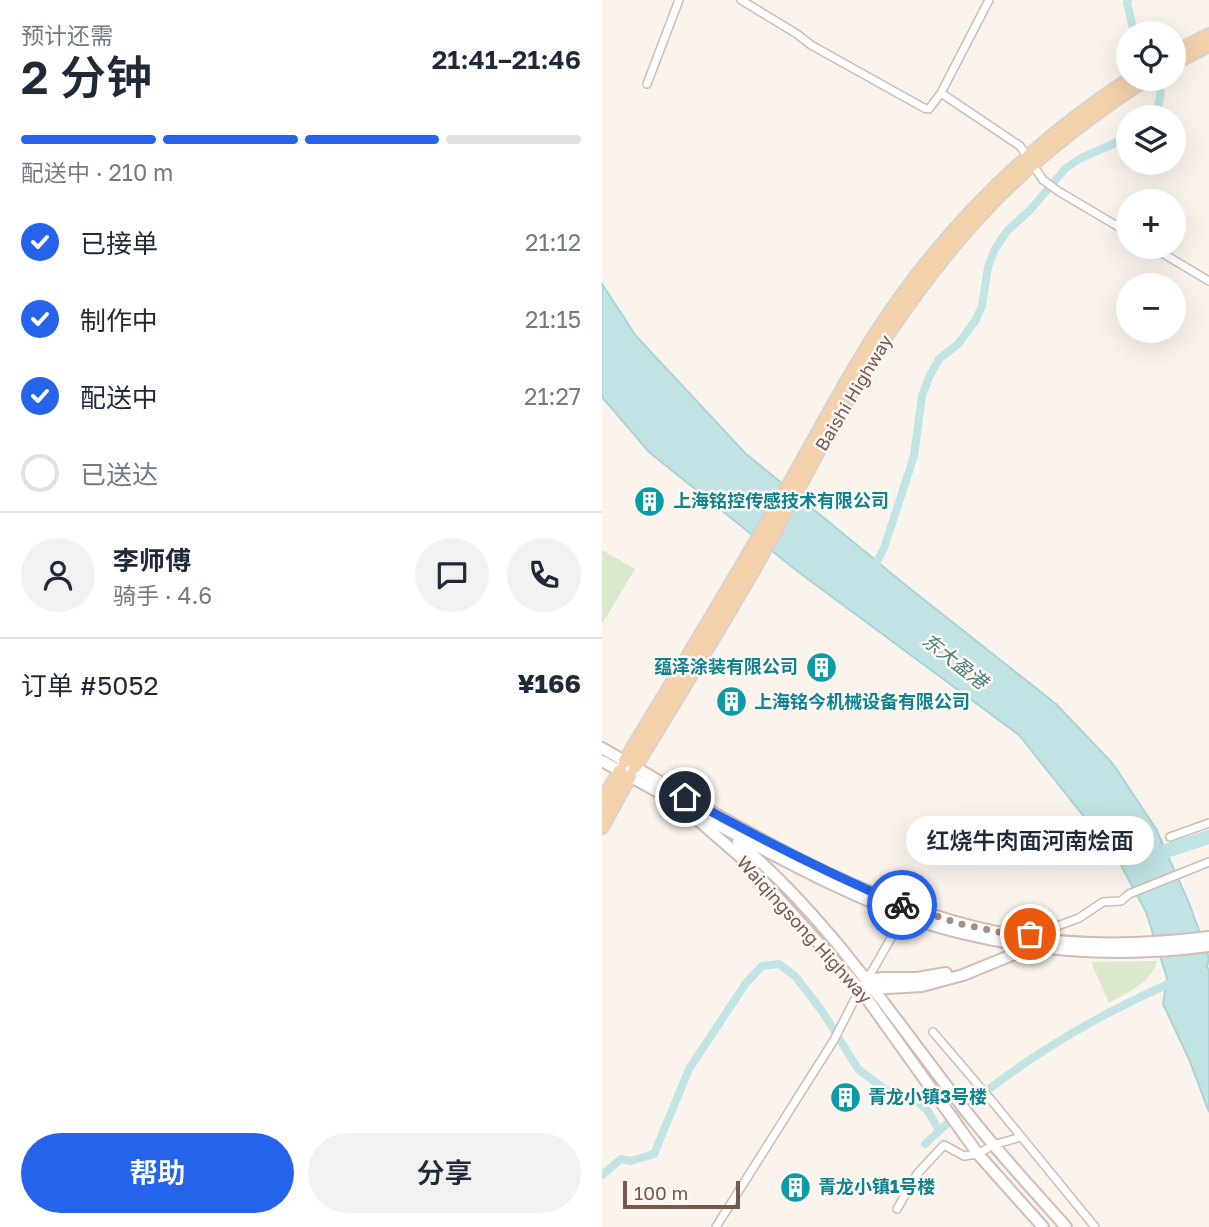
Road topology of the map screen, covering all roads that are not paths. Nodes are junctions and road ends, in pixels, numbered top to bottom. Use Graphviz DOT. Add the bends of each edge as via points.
graph roads {
  1 [pos="679,0"];
  2 [pos="741,0"];
  3 [pos="989,0"];
  4 [pos="1209,35"];
  5 [pos="1209,45"];
  6 [pos="1186,46"];
  7 [pos="1186,57"];
  8 [pos="648,83"];
  9 [pos="1116,89"];
  10 [pos="1128,91"];
  11 [pos="941,93"];
  12 [pos="1030,161"];
  13 [pos="1116,225"];
  14 [pos="1172,259"];
  15 [pos="1209,281"];
  16 [pos="602,748"];
  17 [pos="602,761"];
  18 [pos="628,769"];
  19 [pos="602,802"];
  20 [pos="685,802"];
  21 [pos="1209,824"];
  22 [pos="602,827"];
  23 [pos="721,828"];
  24 [pos="1170,837"];
  25 [pos="1209,862"];
  26 [pos="905,911"];
  27 [pos="1209,937"];
  28 [pos="1018,941"];
  29 [pos="1035,943"];
  30 [pos="1209,946"];
  31 [pos="1144,948"];
  32 [pos="867,986"];
  33 [pos="933,1032"];
  34 [pos="1021,1137"];
  35 [pos="993,1145"];
  36 [pos="978,1154"];
  37 [pos="897,1209"];
  38 [pos="716,1227"];
  39 [pos="1043,1227"];
  40 [pos="1066,1227"];
  41 [pos="1096,1227"];
  1 -- 8 [label="street"];
  2 -- 11 [label="street" via="924,108 929,109"];
  3 -- 11 [label="street"];
  4 -- 6 [label="main road"];
  5 -- 7 [label="main road"];
  9 -- 12 [label="main road, Baishi Highway" via="1070,121"];
  10 -- 12 [label="main road, Baishi Highway"];
  11 -- 12 [label="street" via="1020,146"];
  12 -- 13 [label="street" via="1043,180"];
  12 -- 18 [label="main road, Baishi Highway" via="983,199 947,237 882,324 754,557"];
  14 -- 15 [label="street"];
  16 -- 18 [label="main road, Waiqingsong Highway"];
  17 -- 18 [label="main road, Waiqingsong Highway"];
  18 -- 19 [label="main road"];
  18 -- 20 [label="main road, Waiqingsong Highway"];
  18 -- 22 [label="main road"];
  20 -- 23 [label="main road, Waiqingsong Highway"];
  20 -- 26 [label="main road, Waiqingsong Highway"];
  20 -- 32 [label="main road, Waiqingsong Highway"];
  21 -- 24 [label="street"];
  23 -- 26 [label="main road, Waiqingsong Highway" via="849,892"];
  23 -- 32 [label="main road, Waiqingsong Highway" via="814,917"];
  25 -- 28 [label="street"];
  26 -- 28 [label="main road, Waiqingsong Highway" via="958,933"];
  26 -- 32 [label="street"];
  27 -- 31 [label="main road, Waiqingsong Highway"];
  28 -- 29 [label="main road, Waiqingsong Highway"];
  28 -- 32 [label="main road" via="954,972 882,978"];
  29 -- 31 [label="main road, Waiqingsong Highway" via="1074,951"];
  29 -- 32 [label="main road" via="962,975 922,986"];
  30 -- 31 [label="main road, Waiqingsong Highway"];
  32 -- 35 [label="main road, Waiqingsong Highway"];
  32 -- 36 [label="main road, Waiqingsong Highway" via="940,1103"];
  32 -- 38 [label="street"];
  33 -- 34 [label="street"];
  34 -- 35 [label="street"];
  34 -- 41 [label="street"];
  35 -- 36 [label="street"];
  35 -- 40 [label="main road, Waiqingsong Highway"];
  36 -- 37 [label="street" via="964,1156 944,1145 917,1174"];
  36 -- 39 [label="main road, Waiqingsong Highway"];
}
